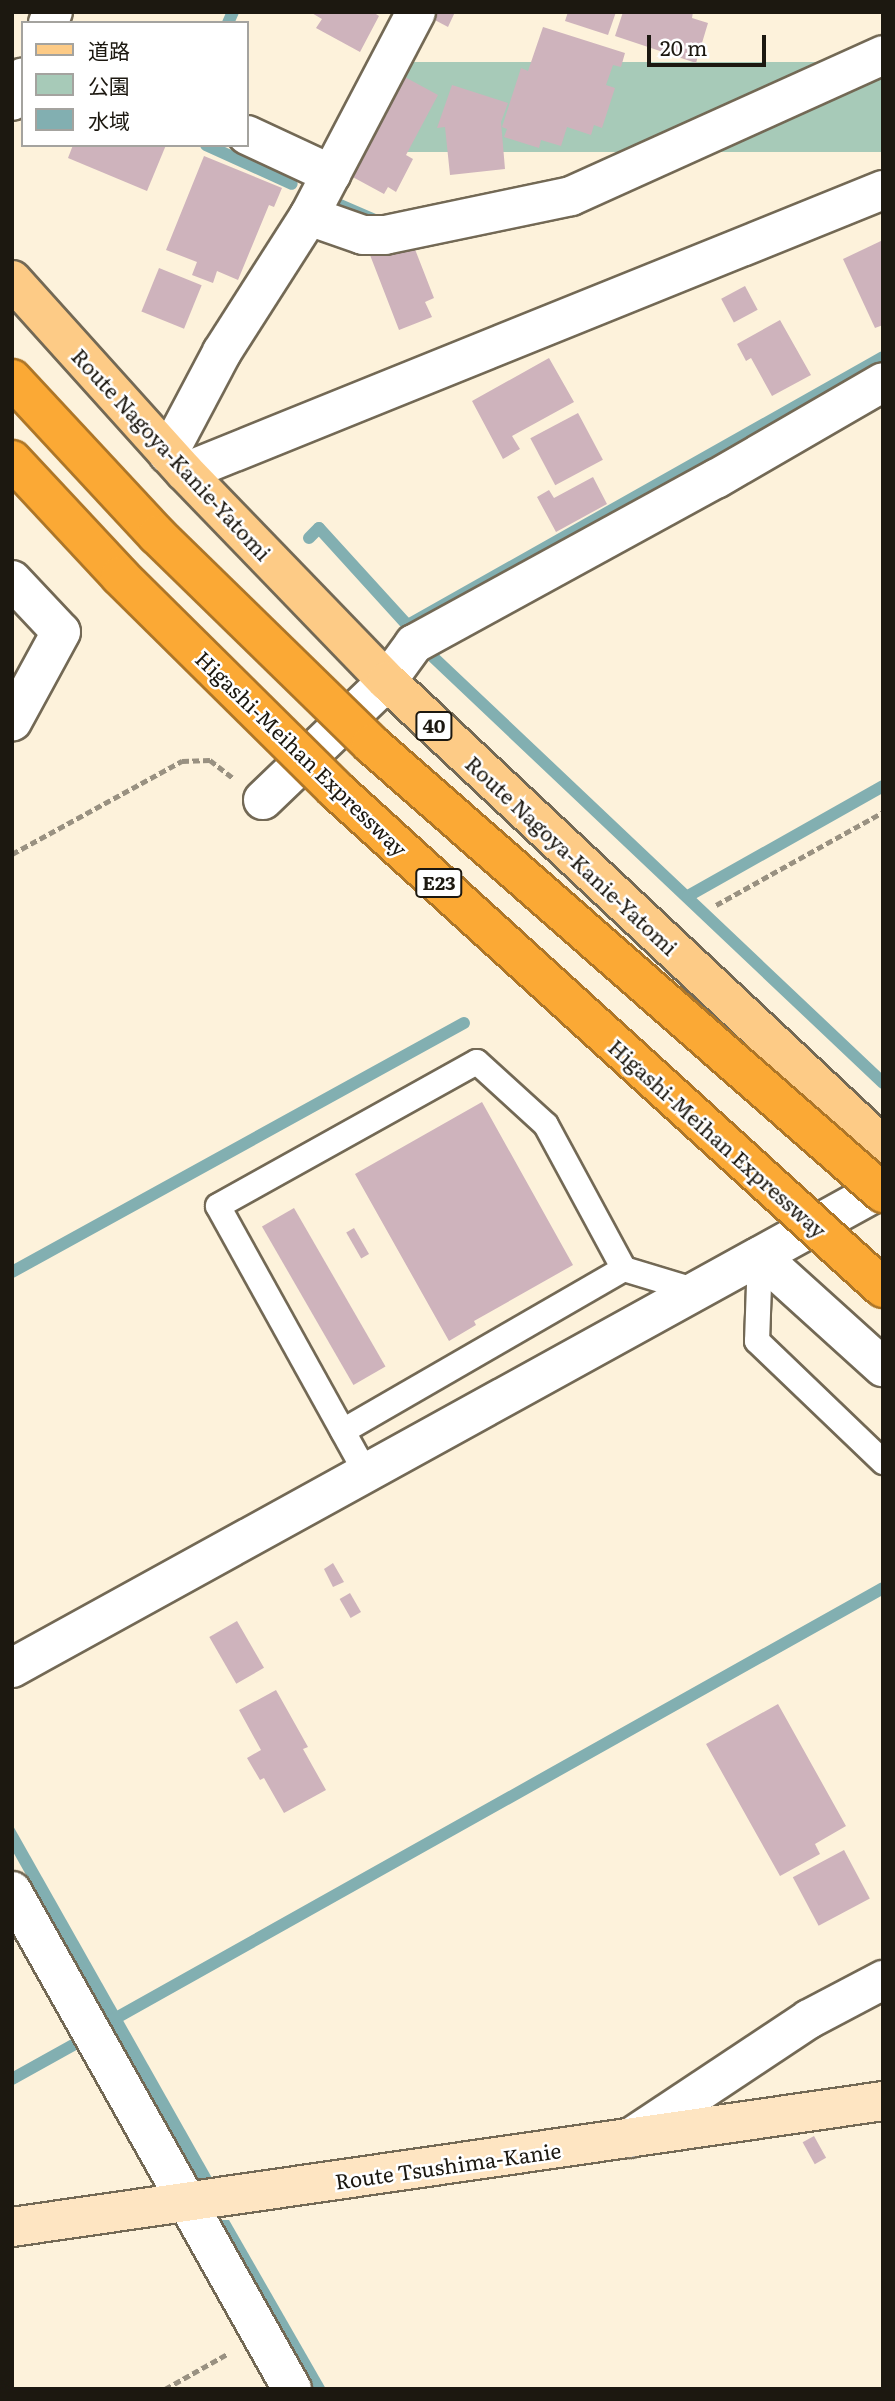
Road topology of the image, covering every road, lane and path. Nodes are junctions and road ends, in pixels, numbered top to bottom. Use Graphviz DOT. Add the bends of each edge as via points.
graph roads {
  1 [pos="416,12"];
  2 [pos="883,55"];
  3 [pos="21,82"];
  4 [pos="12,101"];
  5 [pos="248,135"];
  6 [pos="331,174"];
  7 [pos="883,190"];
  8 [pos="309,216"];
  9 [pos="12,280"];
  10 [pos="12,379"];
  11 [pos="883,382"];
  12 [pos="12,460"];
  13 [pos="176,463"];
  14 [pos="12,580"];
  15 [pos="387,681"];
  16 [pos="12,722"];
  17 [pos="263,800"];
  18 [pos="883,812"];
  19 [pos="12,854"];
  20 [pos="716,905"];
  21 [pos="883,1146"];
  22 [pos="883,1190"];
  23 [pos="760,1256"];
  24 [pos="624,1269"];
  25 [pos="883,1288"];
  26 [pos="696,1291"];
  27 [pos="883,1367"];
  28 [pos="343,1431"];
  29 [pos="883,1462"];
  30 [pos="366,1473"];
  31 [pos="12,1668"];
  32 [pos="12,1891"];
  33 [pos="883,1980"];
  34 [pos="883,2101"];
  35 [pos="630,2138"];
  36 [pos="188,2202"];
  37 [pos="12,2227"];
  38 [pos="262,2335"];
  39 [pos="165,2389"];
  40 [pos="292,2389"];
  1 -- 6 [label="street"];
  2 -- 8 [label="street" via="571,196 385,235 363,235"];
  3 -- 4 [label="street"];
  5 -- 6 [label="street"];
  6 -- 8 [label="street"];
  7 -- 13 [label="street"];
  8 -- 13 [label="street" via="222,352"];
  9 -- 13 [label="main road, Route Nagoya-Kanie-Yatomi / 40"];
  10 -- 22 [label="highway, bridge" via="157,535 371,744"];
  11 -- 15 [label="street" via="414,644"];
  12 -- 25 [label="highway, Higashi-Meihan Expressway / E23, bridge" via="120,576 335,789"];
  13 -- 15 [label="main road, Route Nagoya-Kanie-Yatomi / 40"];
  14 -- 16 [label="street" via="61,632"];
  15 -- 17 [label="street"];
  15 -- 21 [label="main road, Route Nagoya-Kanie-Yatomi / 40"];
  17 -- 19 [label="path" via="210,760 182,761"];
  18 -- 20 [label="path"];
  22 -- 23 [label="street"];
  23 -- 26 [label="street"];
  23 -- 27 [label="street"];
  23 -- 29 [label="lane" via="757,1341"];
  24 -- 26 [label="lane"];
  24 -- 28 [label="lane"];
  24 -- 28 [label="lane" via="546,1125 477,1062 218,1206"];
  26 -- 30 [label="street"];
  28 -- 30 [label="lane"];
  30 -- 31 [label="street"];
  32 -- 36 [label="street"];
  33 -- 35 [label="street" via="809,2019"];
  34 -- 35 [label="main road, Route Tsushima-Kanie"];
  35 -- 36 [label="main road, Route Tsushima-Kanie"];
  36 -- 37 [label="main road, Route Tsushima-Kanie"];
  36 -- 38 [label="street"];
  38 -- 39 [label="path"];
  38 -- 40 [label="street"];
}
